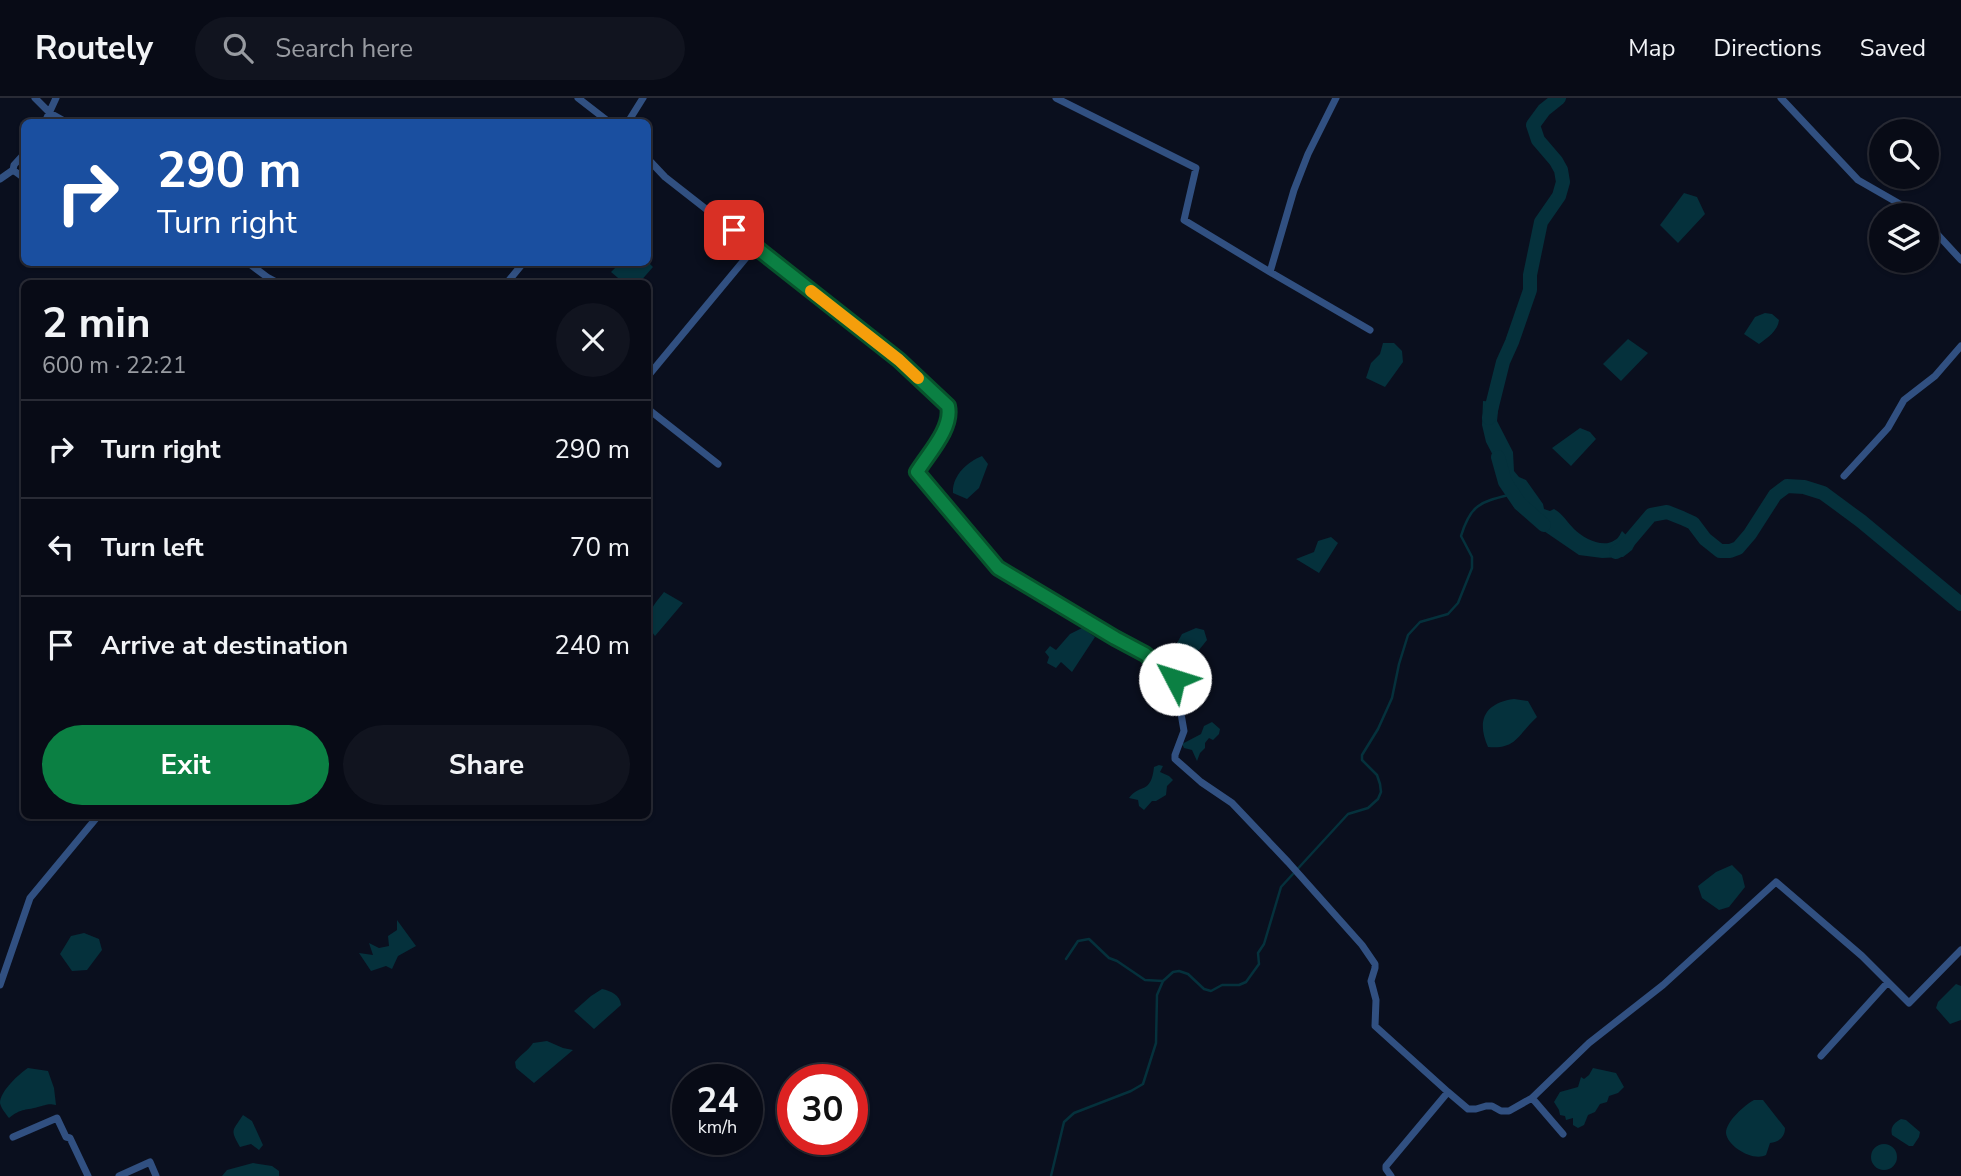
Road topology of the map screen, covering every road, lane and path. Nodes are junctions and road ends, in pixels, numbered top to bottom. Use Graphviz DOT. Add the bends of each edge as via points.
graph roads {
  1 [pos="35,98"];
  2 [pos="57,98"];
  3 [pos="578,98"];
  4 [pos="643,98"];
  5 [pos="1056,98"];
  6 [pos="1336,98"];
  7 [pos="1781,98"];
  8 [pos="50,113"];
  9 [pos="47,119"];
  10 [pos="61,119"];
  11 [pos="605,119"];
  12 [pos="630,119"];
  13 [pos="21,157"];
  14 [pos="651,162"];
  15 [pos="13,170"];
  16 [pos="21,176"];
  17 [pos="0,179"];
  18 [pos="1898,203"];
  19 [pos="1939,236"];
  20 [pos="755,247"];
  21 [pos="1961,260"];
  22 [pos="252,266"];
  23 [pos="521,266"];
  24 [pos="1270,272"];
  25 [pos="273,280"];
  26 [pos="509,280"];
  27 [pos="1370,330"];
  28 [pos="1961,346"];
  29 [pos="651,372"];
  30 [pos="651,411"];
  31 [pos="718,464"];
  32 [pos="1844,476"];
  33 [pos="96,819"];
  34 [pos="1961,950"];
  35 [pos="1888,982"];
  36 [pos="0,985"];
  37 [pos="1821,1056"];
  38 [pos="1448,1092"];
  39 [pos="1532,1098"];
  40 [pos="1563,1134"];
  41 [pos="13,1137"];
  42 [pos="88,1176"];
  43 [pos="119,1176"];
  44 [pos="156,1176"];
  45 [pos="1391,1176"];
  1 -- 8 [label="street"];
  2 -- 8 [label="street"];
  3 -- 11 [label="street"];
  4 -- 12 [label="street"];
  5 -- 24 [label="street" via="1196,168 1184,220"];
  6 -- 24 [label="street" via="1294,190"];
  7 -- 18 [label="street" via="1858,180"];
  8 -- 9 [label="street"];
  8 -- 10 [label="street"];
  13 -- 15 [label="street"];
  14 -- 20 [label="street"];
  15 -- 16 [label="street"];
  15 -- 17 [label="street"];
  19 -- 21 [label="street"];
  20 -- 29 [label="street"];
  20 -- 38 [label="street" via="899,360 948,406 937,444 917,472 998,568 1145,654 1175,679 1184,731 1175,759 1232,803 1362,945 1376,968 1371,981 1375,1026"];
  22 -- 25 [label="street"];
  23 -- 26 [label="street"];
  24 -- 27 [label="street"];
  28 -- 32 [label="street" via="1935,376 1904,400 1888,428"];
  30 -- 31 [label="street"];
  33 -- 36 [label="street" via="30,898"];
  34 -- 35 [label="street" via="1909,1003"];
  35 -- 37 [label="street"];
  35 -- 39 [label="street" via="1776,882"];
  38 -- 39 [label="street" via="1468,1109 1492,1106 1509,1111"];
  38 -- 45 [label="street" via="1386,1166"];
  39 -- 40 [label="street"];
  41 -- 42 [label="street" via="57,1118"];
  43 -- 44 [label="street" via="150,1162"];
}
